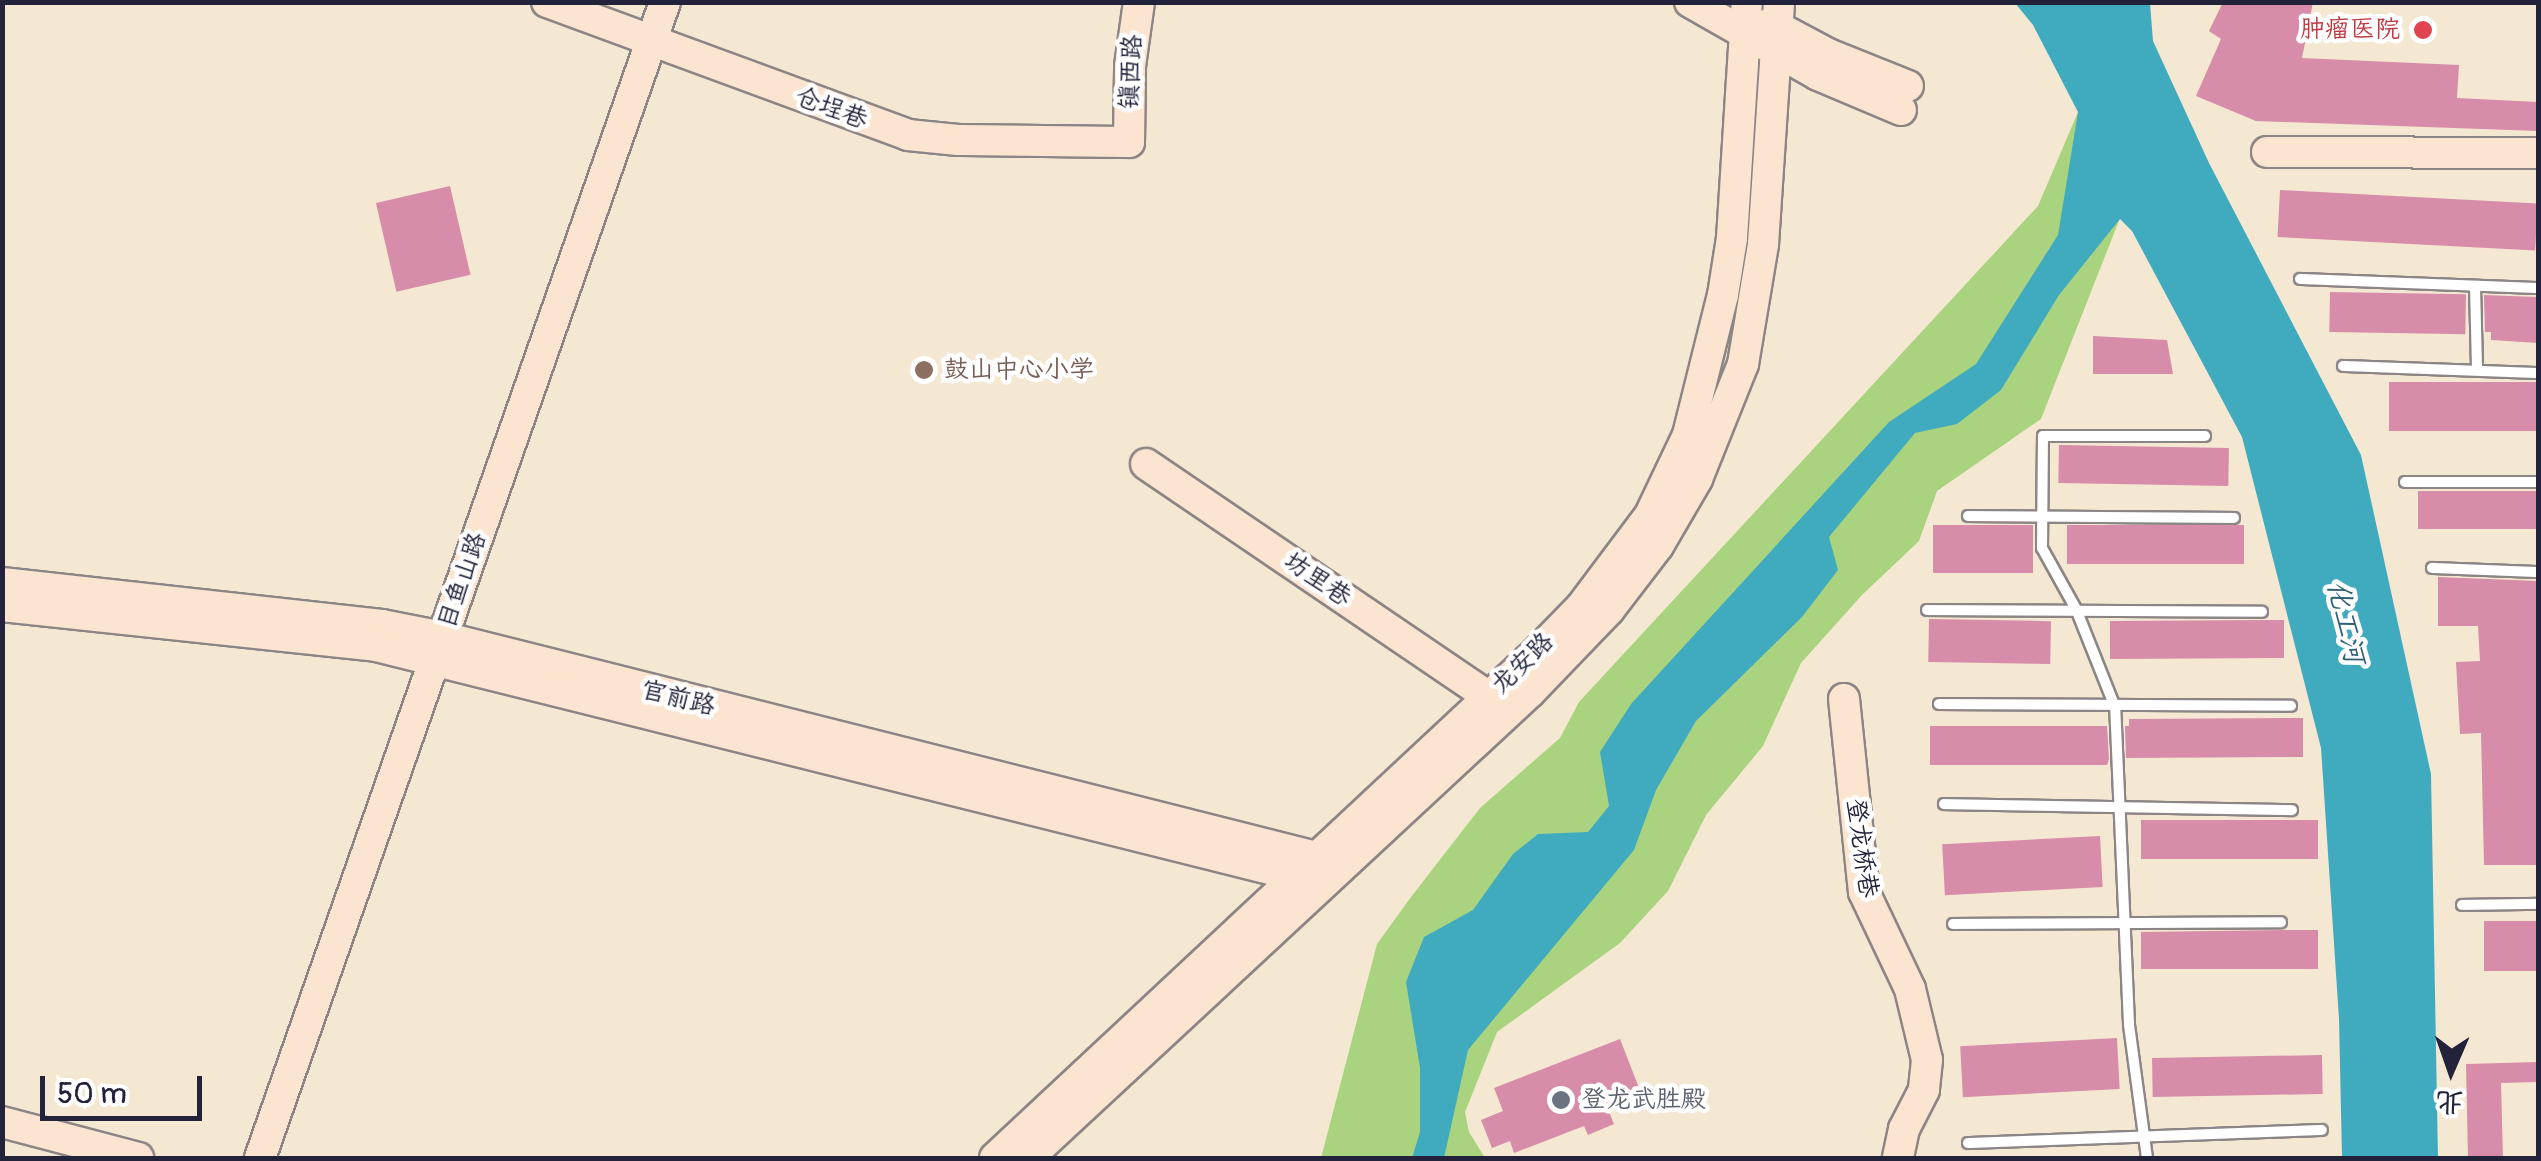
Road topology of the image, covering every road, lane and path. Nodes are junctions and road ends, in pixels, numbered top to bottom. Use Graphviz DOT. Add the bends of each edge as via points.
graph roads {
  1 [pos="547,2"];
  2 [pos="665,2"];
  3 [pos="1139,2"];
  4 [pos="1690,2"];
  5 [pos="1743,12"];
  6 [pos="1777,27"];
  7 [pos="652,41"];
  8 [pos="1904,98"];
  9 [pos="1130,142"];
  10 [pos="2267,152"];
  11 [pos="2538,153"];
  12 [pos="2300,280"];
  13 [pos="2475,286"];
  14 [pos="2538,288"];
  15 [pos="2342,366"];
  16 [pos="2477,370"];
  17 [pos="2538,373"];
  18 [pos="2205,436"];
  19 [pos="1146,464"];
  20 [pos="2406,482"];
  21 [pos="2538,482"];
  22 [pos="1968,516"];
  23 [pos="2042,517"];
  24 [pos="2234,518"];
  25 [pos="2432,568"];
  26 [pos="2538,572"];
  27 [pos="2,583"];
  28 [pos="2,606"];
  29 [pos="2076,609"];
  30 [pos="1926,610"];
  31 [pos="2262,612"];
  32 [pos="439,648"];
  33 [pos="1489,697"];
  34 [pos="1844,699"];
  35 [pos="1939,704"];
  36 [pos="2291,706"];
  37 [pos="2115,707"];
  38 [pos="1944,804"];
  39 [pos="2119,807"];
  40 [pos="2292,810"];
  41 [pos="1322,870"];
  42 [pos="2538,904"];
  43 [pos="2462,905"];
  44 [pos="2281,922"];
  45 [pos="2124,923"];
  46 [pos="1953,924"];
  47 [pos="2,1122"];
  48 [pos="2322,1130"];
  49 [pos="2144,1134"];
  50 [pos="1968,1143"];
  51 [pos="138,1158"];
  52 [pos="260,1158"];
  53 [pos="995,1158"];
  54 [pos="1028,1158"];
  55 [pos="1898,1158"];
  56 [pos="2148,1158"];
  1 -- 7 [label="main road, 仓埕巷"];
  2 -- 7 [label="main road, 目鱼山路"];
  3 -- 9 [label="main road, 镇西路"];
  4 -- 5 [label="main road"];
  5 -- 6 [label="main road"];
  5 -- 33 [label="main road, 龙安路" via="1732,238 1688,436 1628,548 1581,607"];
  6 -- 8 [label="main road" via="1818,75"];
  6 -- 41 [label="main road, 龙安路" via="1752,322 1732,398 1696,479 1658,546 1588,634"];
  7 -- 9 [label="main road, 仓埕巷" via="908,136"];
  7 -- 32 [label="main road, 目鱼山路"];
  10 -- 11 [label="main road"];
  12 -- 13 [label="lane"];
  13 -- 14 [label="lane"];
  13 -- 16 [label="lane"];
  15 -- 16 [label="lane"];
  16 -- 17 [label="lane"];
  18 -- 23 [label="lane" via="2043,436"];
  19 -- 33 [label="main road, 坊里巷"];
  20 -- 21 [label="lane"];
  22 -- 23 [label="lane"];
  23 -- 24 [label="lane"];
  23 -- 29 [label="lane" via="2042,548"];
  25 -- 26 [label="lane"];
  27 -- 32 [label="main road, 官前路" via="382,625"];
  28 -- 32 [label="main road, 官前路"];
  29 -- 30 [label="lane"];
  29 -- 31 [label="lane"];
  29 -- 37 [label="lane"];
  32 -- 41 [label="main road, 官前路"];
  32 -- 52 [label="main road, 目鱼山路"];
  33 -- 41 [label="main road, 龙安路"];
  34 -- 55 [label="main road, 登龙桥巷" via="1864,892 1910,989 1927,1060 1924,1090 1904,1128"];
  35 -- 37 [label="lane"];
  36 -- 37 [label="lane"];
  37 -- 39 [label="lane"];
  38 -- 39 [label="lane"];
  39 -- 40 [label="lane"];
  39 -- 45 [label="lane"];
  41 -- 53 [label="main road, 龙安路"];
  41 -- 54 [label="main road, 龙安路"];
  42 -- 43 [label="lane"];
  44 -- 45 [label="lane"];
  45 -- 46 [label="lane"];
  45 -- 49 [label="lane"];
  47 -- 51 [label="main road"];
  48 -- 49 [label="lane"];
  49 -- 50 [label="lane"];
  49 -- 56 [label="lane"];
}
